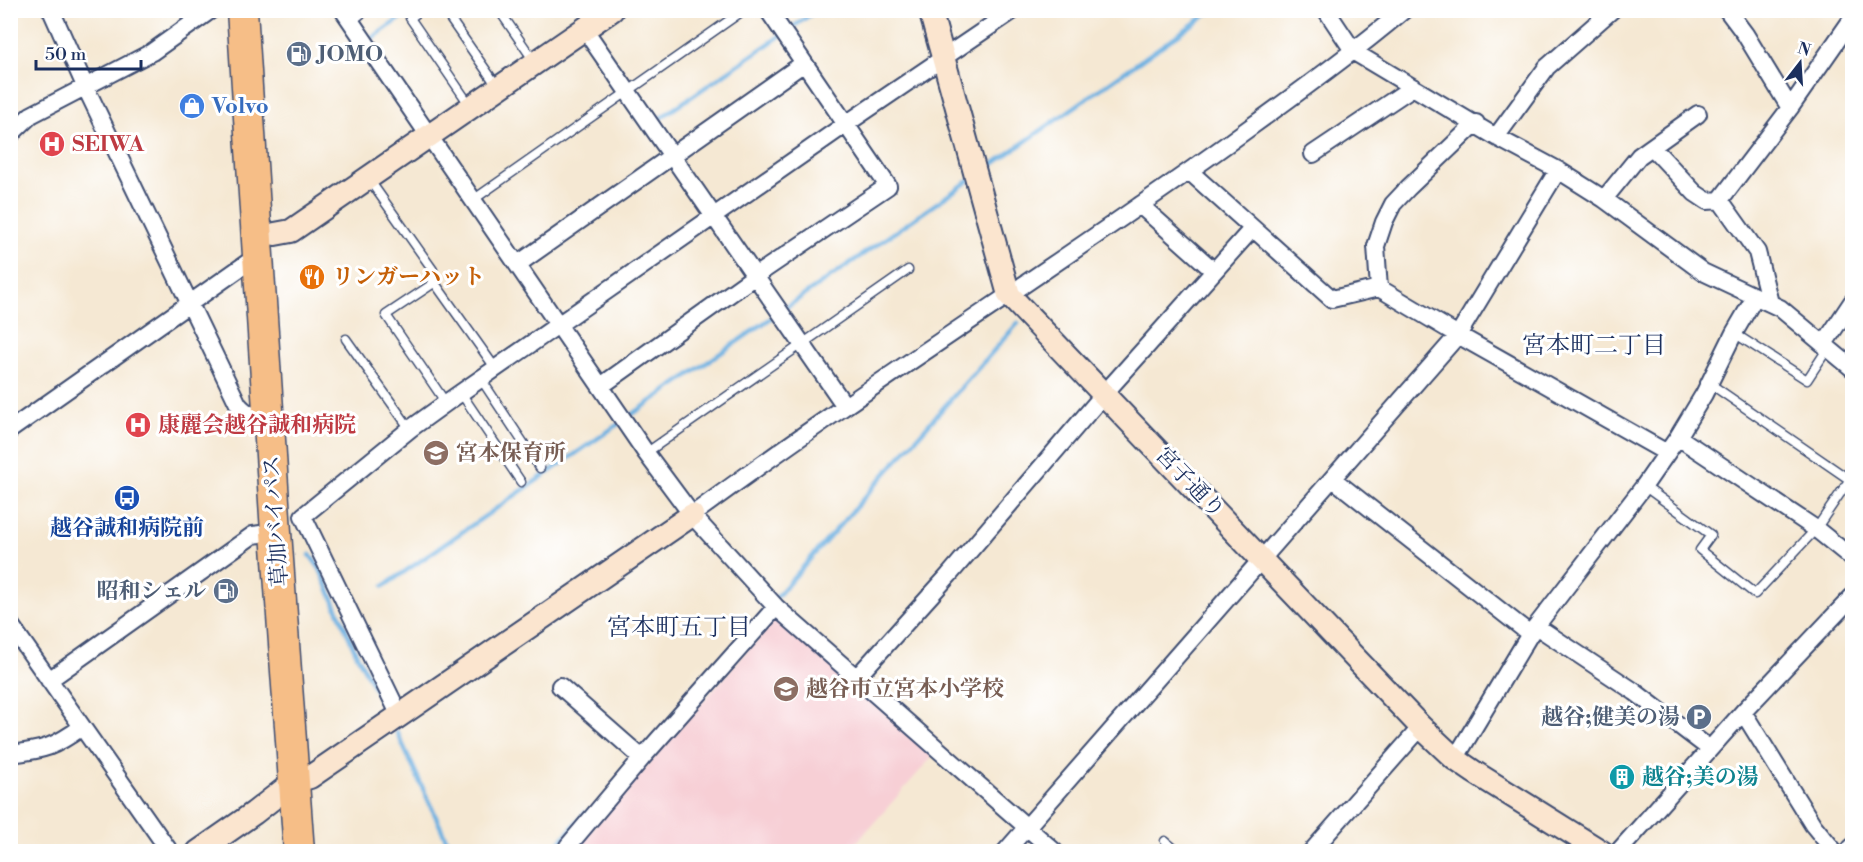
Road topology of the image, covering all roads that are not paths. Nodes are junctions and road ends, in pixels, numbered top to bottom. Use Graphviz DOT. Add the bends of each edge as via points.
graph roads {
  1 [pos="51,10"];
  2 [pos="211,10"];
  3 [pos="242,10"];
  4 [pos="261,10"];
  5 [pos="366,10"];
  6 [pos="421,10"];
  7 [pos="444,10"];
  8 [pos="500,10"];
  9 [pos="612,10"];
  10 [pos="744,10"];
  11 [pos="768,10"];
  12 [pos="930,10"];
  13 [pos="1014,10"];
  14 [pos="1326,10"];
  15 [pos="1404,10"];
  16 [pos="1612,10"];
  17 [pos="1726,10"];
  18 [pos="347,16"];
  19 [pos="1852,19"];
  20 [pos="585,30"];
  21 [pos="1354,52"];
  22 [pos="943,59"];
  23 [pos="804,63"];
  24 [pos="536,64"];
  25 [pos="85,86"];
  26 [pos="1413,87"];
  27 [pos="499,89"];
  28 [pos="628,92"];
  29 [pos="472,107"];
  30 [pos="1790,108"];
  31 [pos="1698,114"];
  32 [pos="1476,123"];
  33 [pos="846,124"];
  34 [pos="10,135"];
  35 [pos="430,136"];
  36 [pos="1496,137"];
  37 [pos="1652,147"];
  38 [pos="1313,154"];
  39 [pos="672,155"];
  40 [pos="1558,170"];
  41 [pos="1189,171"];
  42 [pos="368,178"];
  43 [pos="1604,199"];
  44 [pos="473,200"];
  45 [pos="1720,201"];
  46 [pos="1140,205"];
  47 [pos="714,216"];
  48 [pos="1252,229"];
  49 [pos="266,245"];
  50 [pos="518,264"];
  51 [pos="908,270"];
  52 [pos="1214,271"];
  53 [pos="755,276"];
  54 [pos="433,277"];
  55 [pos="1379,288"];
  56 [pos="1009,295"];
  57 [pos="1762,300"];
  58 [pos="1852,302"];
  59 [pos="190,303"];
  60 [pos="559,326"];
  61 [pos="1734,333"];
  62 [pos="1458,335"];
  63 [pos="346,339"];
  64 [pos="802,344"];
  65 [pos="1826,346"];
  66 [pos="1852,368"];
  67 [pos="496,369"];
  68 [pos="481,380"];
  69 [pos="1709,383"];
  70 [pos="601,386"];
  71 [pos="461,393"];
  72 [pos="1104,394"];
  73 [pos="446,403"];
  74 [pos="845,406"];
  75 [pos="269,417"];
  76 [pos="410,429"];
  77 [pos="10,430"];
  78 [pos="1678,437"];
  79 [pos="646,453"];
  80 [pos="1667,453"];
  81 [pos="540,468"];
  82 [pos="1851,478"];
  83 [pos="1333,479"];
  84 [pos="521,482"];
  85 [pos="1644,486"];
  86 [pos="692,515"];
  87 [pos="291,522"];
  88 [pos="1816,529"];
  89 [pos="1852,558"];
  90 [pos="1263,559"];
  91 [pos="1852,597"];
  92 [pos="776,607"];
  93 [pos="10,624"];
  94 [pos="1533,630"];
  95 [pos="856,677"];
  96 [pos="49,680"];
  97 [pos="560,686"];
  98 [pos="1743,712"];
  99 [pos="399,714"];
  100 [pos="82,727"];
  101 [pos="1421,727"];
  102 [pos="1710,749"];
  103 [pos="10,754"];
  104 [pos="642,758"];
  105 [pos="1455,759"];
  106 [pos="302,779"];
  107 [pos="1027,827"];
  108 [pos="1165,841"];
  109 [pos="1852,847"];
  110 [pos="170,852"];
  111 [pos="198,852"];
  112 [pos="299,852"];
  113 [pos="315,852"];
  114 [pos="567,852"];
  115 [pos="1005,852"];
  116 [pos="1055,852"];
  117 [pos="1178,852"];
  118 [pos="1311,852"];
  119 [pos="1602,852"];
  120 [pos="1618,852"];
  121 [pos="1835,852"];
  122 [pos="1848,852"];
  1 -- 25 [label="street"];
  2 -- 25 [label="street" via="152,52"];
  3 -- 49 [label="highway, 草加バイパス"];
  4 -- 49 [label="highway, 草加バイパス"];
  5 -- 18 [label="lane"];
  6 -- 29 [label="lane" via="410,18"];
  7 -- 27 [label="lane"];
  8 -- 24 [label="lane"];
  9 -- 20 [label="street"];
  10 -- 28 [label="lane"];
  11 -- 23 [label="street"];
  12 -- 22 [label="street, 宮子通り"];
  13 -- 22 [label="street"];
  14 -- 21 [label="street"];
  15 -- 21 [label="street"];
  16 -- 36 [label="street" via="1547,67"];
  17 -- 30 [label="street"];
  18 -- 35 [label="street"];
  19 -- 30 [label="street"];
  20 -- 24 [label="street"];
  20 -- 28 [label="street"];
  21 -- 26 [label="street"];
  21 -- 41 [label="street"];
  22 -- 33 [label="street"];
  22 -- 56 [label="street, 宮子通り"];
  23 -- 33 [label="street"];
  23 -- 39 [label="street"];
  24 -- 27 [label="street"];
  25 -- 34 [label="street" via="31,116"];
  25 -- 59 [label="street"];
  26 -- 32 [label="street"];
  26 -- 38 [label="street"];
  27 -- 29 [label="street"];
  28 -- 39 [label="street"];
  28 -- 44 [label="lane"];
  29 -- 35 [label="street"];
  30 -- 45 [label="street"];
  31 -- 37 [label="street"];
  32 -- 36 [label="street"];
  32 -- 55 [label="street" via="1393,204 1376,246"];
  33 -- 47 [label="street"];
  33 -- 53 [label="street" via="888,186"];
  35 -- 42 [label="street"];
  35 -- 44 [label="street"];
  36 -- 40 [label="street"];
  37 -- 43 [label="street" via="1639,156"];
  37 -- 45 [label="street" via="1695,193 1707,201"];
  39 -- 47 [label="street"];
  39 -- 50 [label="street"];
  40 -- 43 [label="street"];
  40 -- 62 [label="street"];
  41 -- 46 [label="street"];
  41 -- 48 [label="street"];
  42 -- 49 [label="street"];
  42 -- 54 [label="lane"];
  43 -- 57 [label="street" via="1703,272"];
  44 -- 50 [label="street"];
  45 -- 57 [label="street" via="1757,252"];
  46 -- 52 [label="street"];
  46 -- 56 [label="street"];
  47 -- 53 [label="street"];
  47 -- 60 [label="street"];
  48 -- 52 [label="street"];
  48 -- 55 [label="street" via="1332,299"];
  49 -- 59 [label="street"];
  49 -- 75 [label="highway, 草加バイパス"];
  49 -- 87 [label="highway, 草加バイパス" via="286,376"];
  50 -- 60 [label="street"];
  51 -- 64 [label="lane"];
  52 -- 72 [label="street"];
  53 -- 64 [label="street"];
  53 -- 70 [label="street"];
  54 -- 67 [label="lane"];
  54 -- 73 [label="lane" via="386,315"];
  55 -- 62 [label="street"];
  56 -- 72 [label="street, 宮子通り"];
  56 -- 74 [label="street"];
  57 -- 61 [label="street"];
  57 -- 65 [label="street" via="1780,308"];
  58 -- 65 [label="street"];
  59 -- 75 [label="street" via="238,404 245,413"];
  59 -- 77 [label="street"];
  60 -- 67 [label="street"];
  60 -- 70 [label="street"];
  61 -- 65 [label="lane" via="1807,380"];
  61 -- 69 [label="street"];
  62 -- 80 [label="street"];
  62 -- 83 [label="street"];
  63 -- 76 [label="lane"];
  64 -- 74 [label="street"];
  64 -- 79 [label="lane"];
  65 -- 66 [label="street"];
  67 -- 68 [label="street"];
  68 -- 71 [label="street"];
  68 -- 81 [label="lane"];
  69 -- 78 [label="street"];
  69 -- 82 [label="lane"];
  70 -- 79 [label="street"];
  71 -- 73 [label="street"];
  71 -- 84 [label="lane"];
  72 -- 90 [label="street, 宮子通り"];
  72 -- 95 [label="street"];
  73 -- 76 [label="street"];
  74 -- 86 [label="street"];
  75 -- 87 [label="highway, 草加バイパス"];
  76 -- 87 [label="street"];
  78 -- 80 [label="street"];
  78 -- 88 [label="street"];
  79 -- 86 [label="street"];
  80 -- 85 [label="street"];
  82 -- 88 [label="lane"];
  83 -- 90 [label="street"];
  83 -- 94 [label="street"];
  85 -- 88 [label="lane" via="1711,535 1700,550 1755,594"];
  85 -- 94 [label="street"];
  86 -- 92 [label="street"];
  86 -- 99 [label="street"];
  87 -- 96 [label="street" via="253,535"];
  87 -- 99 [label="street"];
  87 -- 106 [label="highway, 草加バイパス"];
  88 -- 89 [label="street"];
  90 -- 101 [label="street, 宮子通り"];
  90 -- 107 [label="street"];
  91 -- 98 [label="street"];
  92 -- 95 [label="street"];
  92 -- 104 [label="street"];
  93 -- 96 [label="street"];
  94 -- 102 [label="street" via="1635,692"];
  94 -- 105 [label="street"];
  95 -- 107 [label="street"];
  96 -- 100 [label="street"];
  97 -- 104 [label="street"];
  98 -- 102 [label="street"];
  98 -- 121 [label="street" via="1813,825"];
  99 -- 106 [label="street"];
  100 -- 103 [label="street" via="56,745"];
  100 -- 110 [label="street"];
  101 -- 105 [label="street, 宮子通り"];
  101 -- 118 [label="street"];
  102 -- 120 [label="street"];
  104 -- 114 [label="street"];
  105 -- 119 [label="street, 宮子通り"];
  106 -- 111 [label="street"];
  106 -- 112 [label="highway, 草加バイパス"];
  106 -- 113 [label="highway, 草加バイパス"];
  107 -- 115 [label="street"];
  107 -- 116 [label="street"];
  108 -- 117 [label="lane"];
  109 -- 122 [label="street"];
}
